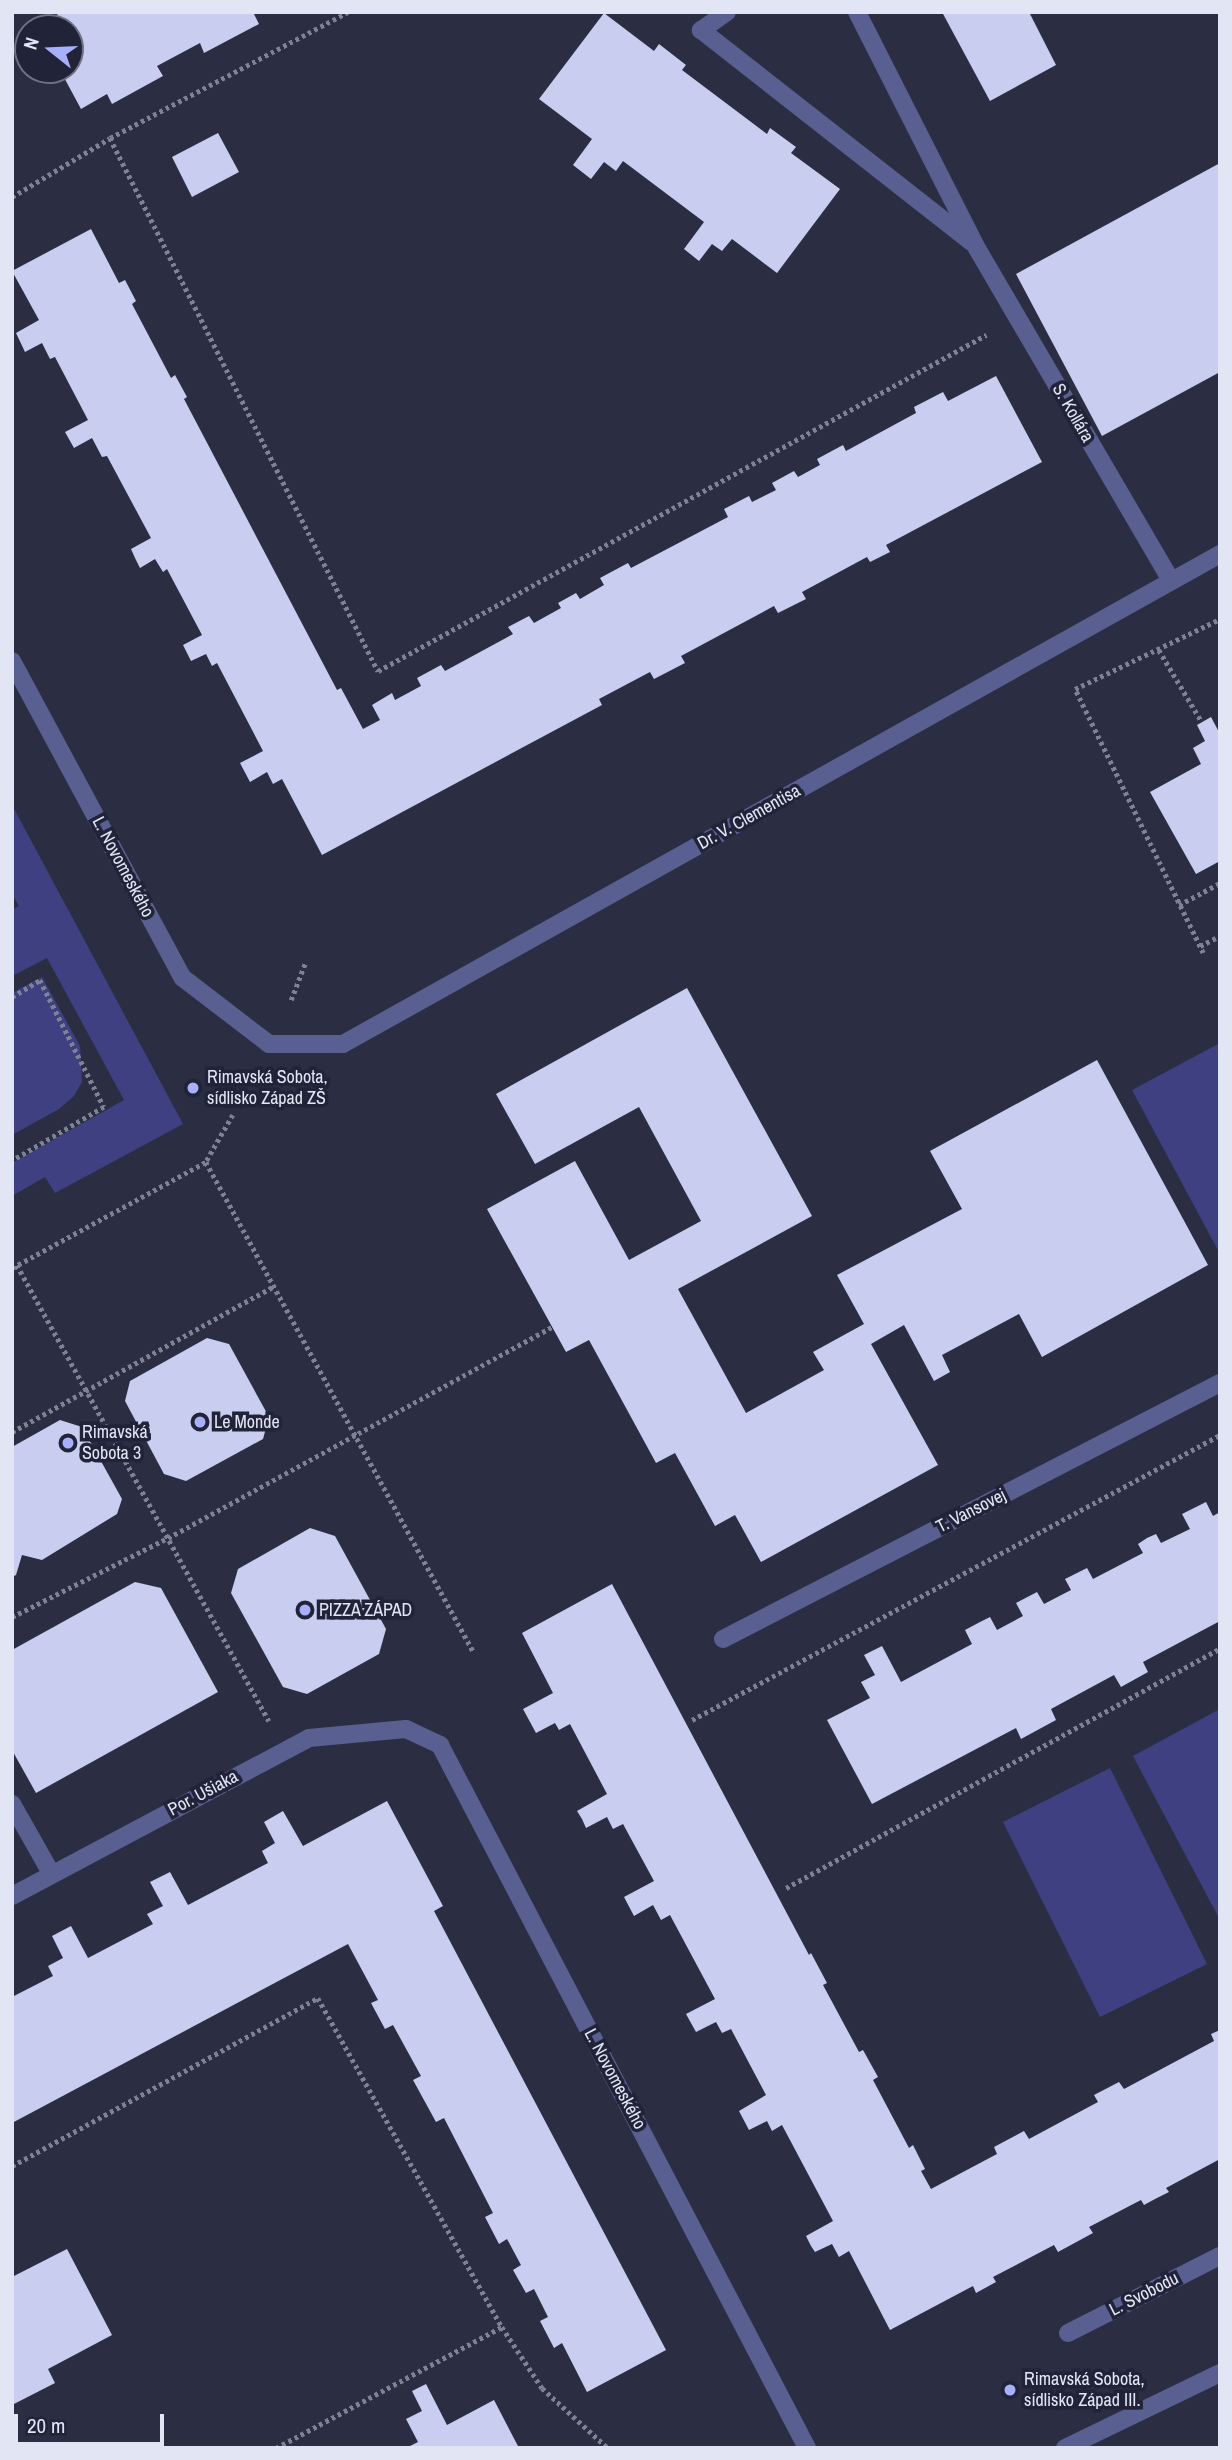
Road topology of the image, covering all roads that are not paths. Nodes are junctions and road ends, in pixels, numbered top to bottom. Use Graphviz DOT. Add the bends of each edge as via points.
graph roads {
  1 [pos="727,12"];
  2 [pos="857,12"];
  3 [pos="975,245"];
  4 [pos="1220,554"];
  5 [pos="1171,580"];
  6 [pos="12,661"];
  7 [pos="269,1044"];
  8 [pos="1220,1383"];
  9 [pos="723,1639"];
  10 [pos="406,1729"];
  11 [pos="12,1804"];
  12 [pos="51,1873"];
  13 [pos="12,1896"];
  14 [pos="1220,2256"];
  15 [pos="1068,2333"];
  16 [pos="1220,2373"];
  17 [pos="807,2448"];
  18 [pos="1065,2448"];
  1 -- 3 [label="street, S. Kollára" via="701,30"];
  2 -- 3 [label="street, S. Kollára"];
  3 -- 5 [label="street, S. Kollára"];
  4 -- 5 [label="street, Dr. V. Clementisa"];
  5 -- 7 [label="street, Dr. V. Clementisa" via="342,1044"];
  6 -- 7 [label="street, L. Novomeského" via="183,978"];
  8 -- 9 [label="street, T. Vansovej"];
  10 -- 12 [label="street, Por. Ušiaka" via="309,1738"];
  10 -- 17 [label="street, L. Novomeského" via="440,1745"];
  11 -- 12 [label="street"];
  12 -- 13 [label="street, Por. Ušiaka"];
  14 -- 15 [label="street, L. Svobodu"];
  16 -- 18 [label="street"];
}
